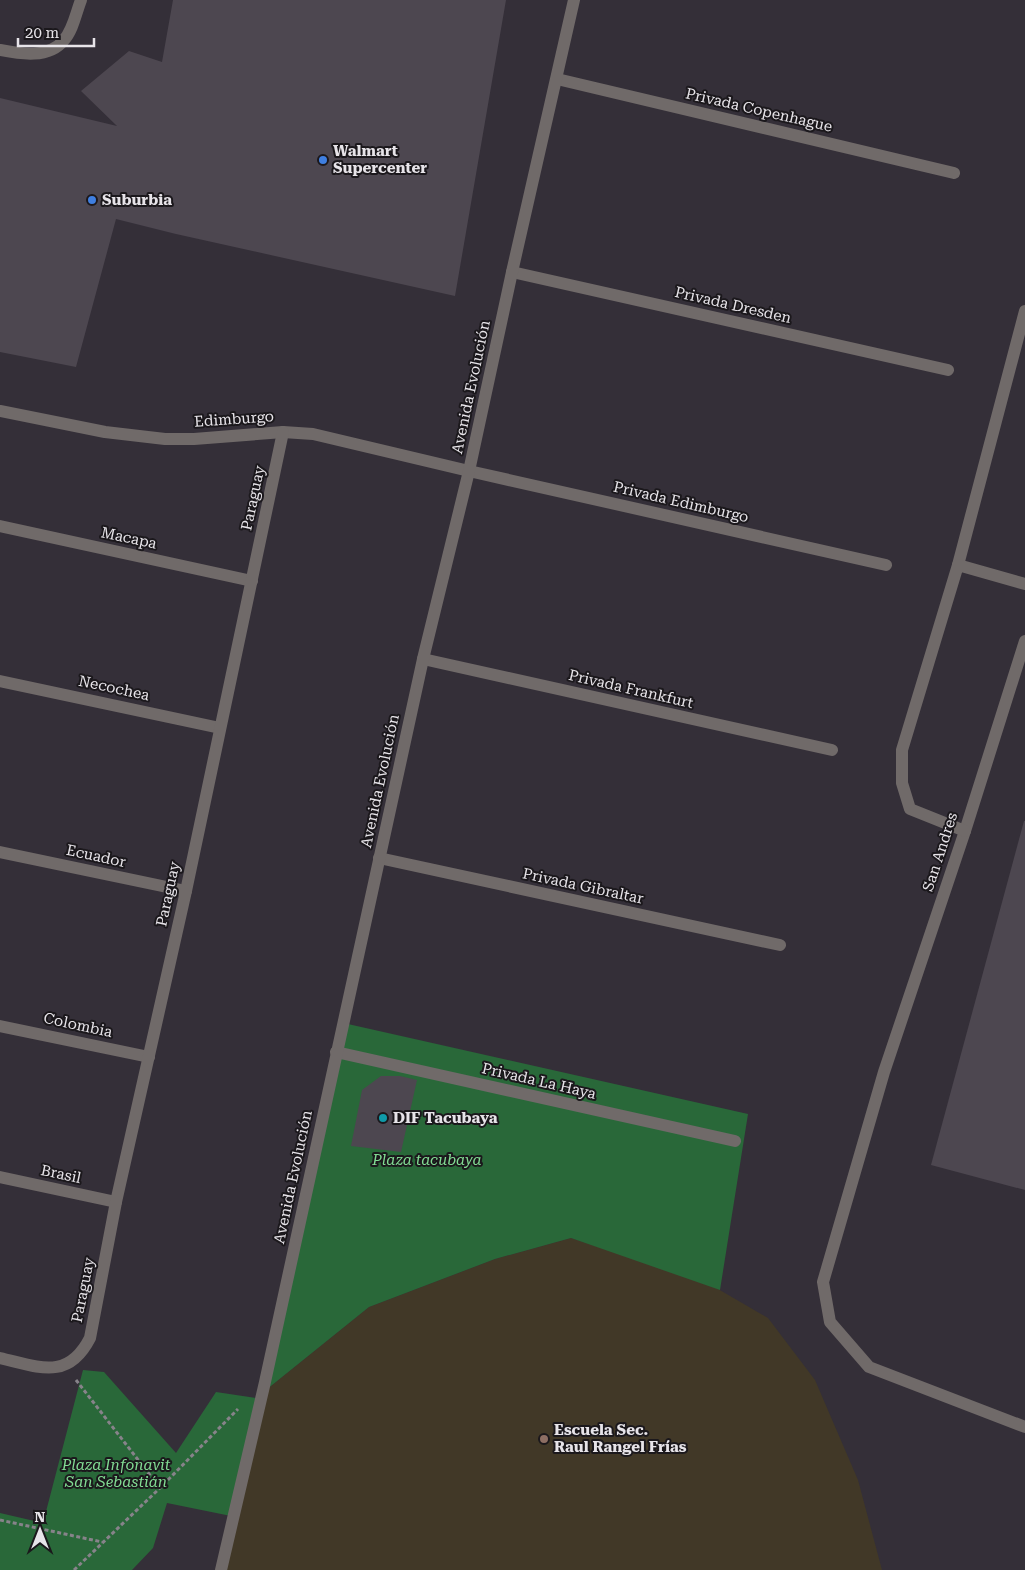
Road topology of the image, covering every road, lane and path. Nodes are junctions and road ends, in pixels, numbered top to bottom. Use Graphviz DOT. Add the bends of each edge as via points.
graph roads {
  1 [pos="81,0"];
  2 [pos="574,0"];
  3 [pos="0,50"];
  4 [pos="557,79"];
  5 [pos="954,173"];
  6 [pos="512,272"];
  7 [pos="1025,311"];
  8 [pos="948,370"];
  9 [pos="0,411"];
  10 [pos="283,432"];
  11 [pos="469,471"];
  12 [pos="0,526"];
  13 [pos="886,565"];
  14 [pos="958,565"];
  15 [pos="252,581"];
  16 [pos="1025,584"];
  17 [pos="1025,641"];
  18 [pos="423,659"];
  19 [pos="0,681"];
  20 [pos="220,728"];
  21 [pos="832,750"];
  22 [pos="965,831"];
  23 [pos="0,852"];
  24 [pos="379,858"];
  25 [pos="186,891"];
  26 [pos="780,945"];
  27 [pos="0,1026"];
  28 [pos="336,1052"];
  29 [pos="149,1056"];
  30 [pos="736,1141"];
  31 [pos="0,1177"];
  32 [pos="116,1202"];
  33 [pos="0,1358"];
  34 [pos="65,1366"];
  35 [pos="265,1382"];
  36 [pos="1025,1427"];
  37 [pos="160,1488"];
  38 [pos="0,1520"];
  39 [pos="102,1542"];
  40 [pos="74,1570"];
  41 [pos="221,1570"];
  1 -- 3 [label="street" via="69,32 55,47 36,54"];
  2 -- 4 [label="street, Avenida Evolución"];
  4 -- 5 [label="street, Privada Copenhague"];
  4 -- 6 [label="street, Avenida Evolución"];
  6 -- 8 [label="street, Privada Dresden"];
  6 -- 11 [label="street, Avenida Evolución"];
  7 -- 14 [label="street"];
  9 -- 10 [label="street, Edimburgo" via="105,432 165,439"];
  10 -- 11 [label="street, Edimburgo" via="328,437"];
  10 -- 15 [label="street, Paraguay"];
  11 -- 13 [label="street, Privada Edimburgo"];
  11 -- 18 [label="street, Avenida Evolución"];
  12 -- 15 [label="street, Macapa"];
  14 -- 16 [label="street"];
  14 -- 22 [label="street" via="902,750 902,783 910,809"];
  15 -- 20 [label="street, Paraguay"];
  17 -- 22 [label="street, San Andres"];
  18 -- 21 [label="street, Privada Frankfurt"];
  18 -- 24 [label="street, Avenida Evolución"];
  19 -- 20 [label="street, Necochea"];
  20 -- 25 [label="street, Paraguay"];
  22 -- 36 [label="street, San Andres" via="884,1072 824,1282 830,1322 869,1367"];
  23 -- 25 [label="street, Ecuador"];
  24 -- 26 [label="street, Privada Gibraltar"];
  24 -- 28 [label="street, Avenida Evolución"];
  25 -- 29 [label="street, Paraguay"];
  27 -- 29 [label="street, Colombia"];
  28 -- 30 [label="street, Privada La Haya"];
  28 -- 35 [label="street, Avenida Evolución"];
  29 -- 32 [label="street, Paraguay"];
  31 -- 32 [label="street, Brasil"];
  32 -- 34 [label="street, Paraguay" via="90,1338 77,1358"];
  33 -- 34 [label="street" via="36,1366"];
  34 -- 37 [label="path"];
  35 -- 37 [label="path"];
  35 -- 41 [label="street, Avenida Evolución"];
  37 -- 39 [label="path"];
  38 -- 39 [label="path"];
  39 -- 40 [label="path"];
}
